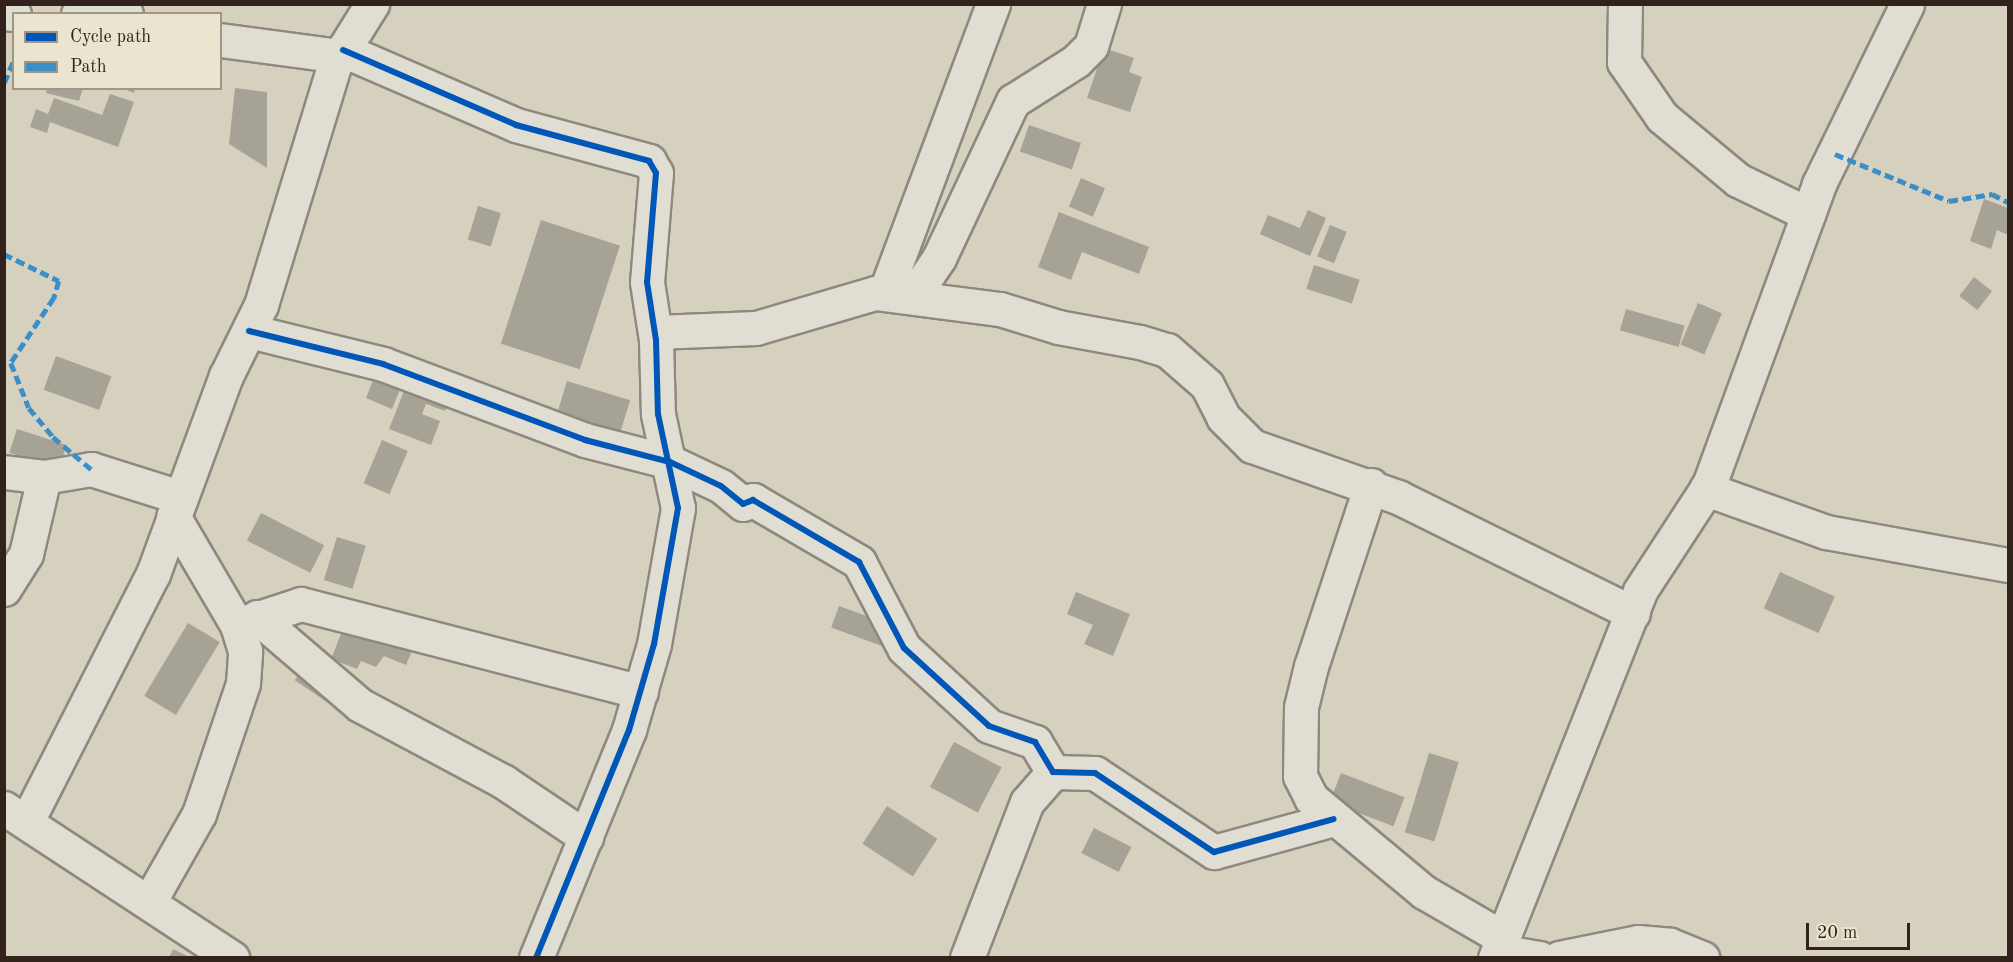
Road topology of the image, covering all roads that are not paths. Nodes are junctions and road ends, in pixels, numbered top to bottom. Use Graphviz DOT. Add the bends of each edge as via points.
graph roads {
  1 [pos="372,4"];
  2 [pos="993,4"];
  3 [pos="1104,4"];
  4 [pos="1626,4"];
  5 [pos="1907,4"];
  6 [pos="222,40"];
  7 [pos="341,53"];
  8 [pos="1808,214"];
  9 [pos="900,294"];
  10 [pos="249,331"];
  11 [pos="655,332"];
  12 [pos="670,462"];
  13 [pos="4,472"];
  14 [pos="44,477"];
  15 [pos="1371,486"];
  16 [pos="1706,489"];
  17 [pos="176,507"];
  18 [pos="2008,565"];
  19 [pos="4,589"];
  20 [pos="1633,613"];
  21 [pos="247,621"];
  22 [pos="641,692"];
  23 [pos="1053,772"];
  24 [pos="16,813"];
  25 [pos="1334,819"];
  26 [pos="586,837"];
  27 [pos="149,902"];
  28 [pos="1499,949"];
  29 [pos="232,957"];
  30 [pos="536,957"];
  31 [pos="968,957"];
  32 [pos="1539,957"];
  33 [pos="1559,957"];
  34 [pos="1702,957"];
  1 -- 7 [label="street"];
  2 -- 9 [label="street"];
  3 -- 9 [label="street" via="1091,46 1076,62 1013,101 939,258"];
  4 -- 8 [label="street" via="1624,62 1662,117 1738,180"];
  5 -- 8 [label="street"];
  6 -- 7 [label="street"];
  7 -- 10 [label="street" via="280,251"];
  7 -- 11 [label="street" via="516,125 649,161 656,173 647,282"];
  8 -- 16 [label="street"];
  9 -- 11 [label="street" via="756,328"];
  9 -- 15 [label="street" via="1000,309 1167,350 1207,385 1223,417 1252,446"];
  10 -- 12 [label="street" via="354,355 585,440"];
  10 -- 17 [label="street"];
  11 -- 12 [label="street" via="658,414"];
  12 -- 22 [label="street" via="678,508"];
  12 -- 23 [label="street" via="722,486 743,504 753,500 859,562 904,648 989,726 1035,742"];
  13 -- 14 [label="street"];
  14 -- 17 [label="street" via="91,469"];
  14 -- 19 [label="street" via="26,554"];
  15 -- 20 [label="street"];
  15 -- 25 [label="street" via="1322,622 1301,707 1300,776 1311,798"];
  16 -- 18 [label="street" via="1826,532"];
  16 -- 20 [label="street" via="1640,591"];
  17 -- 21 [label="street"];
  17 -- 24 [label="street" via="112,660"];
  20 -- 28 [label="street"];
  21 -- 22 [label="street" via="302,604"];
  21 -- 26 [label="street" via="360,705 504,782"];
  21 -- 27 [label="street" via="243,682 212,783 176,861"];
  22 -- 26 [label="street"];
  23 -- 25 [label="street" via="1095,773 1214,852"];
  23 -- 31 [label="street" via="1027,802"];
  24 -- 27 [label="street"];
  25 -- 28 [label="street"];
  26 -- 30 [label="street"];
  27 -- 29 [label="street"];
  28 -- 32 [label="street"];
  33 -- 34 [label="street" via="1638,942 1670,945"];
}
